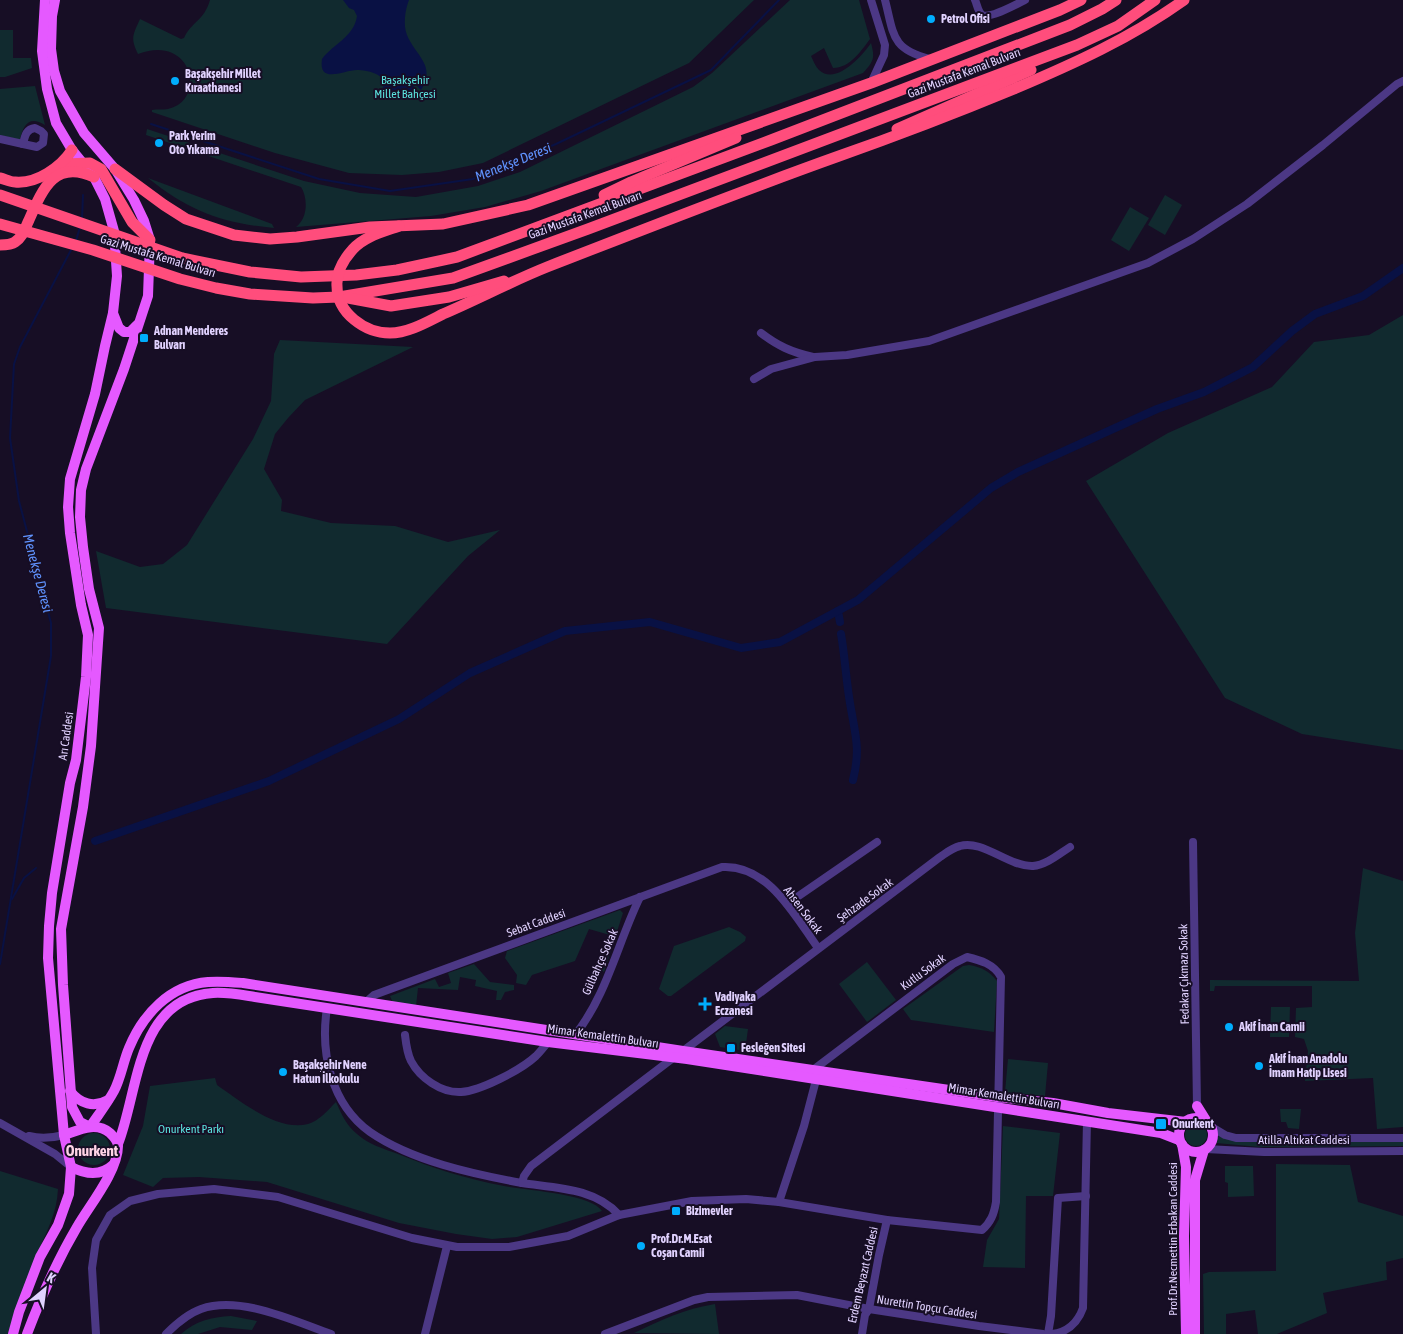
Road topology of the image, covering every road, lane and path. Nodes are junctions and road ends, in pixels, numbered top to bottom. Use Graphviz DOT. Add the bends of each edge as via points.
graph roads {
  1 [pos="45,0"];
  2 [pos="55,0"];
  3 [pos="871,0"];
  4 [pos="884,0"];
  5 [pos="975,0"];
  6 [pos="1025,0"];
  7 [pos="1081,0"];
  8 [pos="1116,0"];
  9 [pos="1155,0"];
  10 [pos="1184,0"];
  11 [pos="1077,45"];
  12 [pos="932,60"];
  13 [pos="1403,81"];
  14 [pos="871,83"];
  15 [pos="0,139"];
  16 [pos="23,144"];
  17 [pos="72,150"];
  18 [pos="837,157"];
  19 [pos="83,163"];
  20 [pos="61,164"];
  21 [pos="115,168"];
  22 [pos="94,177"];
  23 [pos="0,178"];
  24 [pos="0,195"];
  25 [pos="556,220"];
  26 [pos="0,224"];
  27 [pos="399,226"];
  28 [pos="150,240"];
  29 [pos="0,245"];
  30 [pos="543,269"];
  31 [pos="339,297"];
  32 [pos="114,313"];
  33 [pos="140,322"];
  34 [pos="761,333"];
  35 [pos="815,358"];
  36 [pos="754,379"];
  37 [pos="877,842"];
  38 [pos="1193,842"];
  39 [pos="1070,847"];
  40 [pos="715,869"];
  41 [pos="640,897"];
  42 [pos="787,904"];
  43 [pos="818,948"];
  44 [pos="366,1002"];
  45 [pos="327,1008"];
  46 [pos="404,1035"];
  47 [pos="575,1035"];
  48 [pos="548,1042"];
  49 [pos="568,1044"];
  50 [pos="683,1051"];
  51 [pos="673,1058"];
  52 [pos="815,1075"];
  53 [pos="70,1091"];
  54 [pos="108,1100"];
  55 [pos="998,1102"];
  56 [pos="1197,1106"];
  57 [pos="1187,1120"];
  58 [pos="1087,1121"];
  59 [pos="0,1123"];
  60 [pos="1208,1124"];
  61 [pos="90,1127"];
  62 [pos="64,1135"];
  63 [pos="24,1136"];
  64 [pos="1403,1138"];
  65 [pos="1181,1142"];
  66 [pos="118,1144"];
  67 [pos="1205,1149"];
  68 [pos="1403,1151"];
  69 [pos="113,1165"];
  70 [pos="70,1167"];
  71 [pos="522,1183"];
  72 [pos="1086,1196"];
  73 [pos="779,1202"];
  74 [pos="619,1215"];
  75 [pos="888,1220"];
  76 [pos="447,1246"];
  77 [pos="869,1309"];
  78 [pos="13,1334"];
  79 [pos="27,1334"];
  80 [pos="96,1334"];
  81 [pos="166,1334"];
  82 [pos="332,1334"];
  83 [pos="425,1334"];
  84 [pos="605,1334"];
  85 [pos="862,1334"];
  86 [pos="1043,1334"];
  87 [pos="1048,1334"];
  88 [pos="1052,1334"];
  89 [pos="1186,1334"];
  90 [pos="1195,1334"];
  1 -- 17 [label="main road" via="44,76 56,122"];
  2 -- 21 [label="main road" via="51,49 60,91 84,133"];
  3 -- 14 [label="street" via="885,45 884,55"];
  4 -- 12 [label="street" via="896,40 914,55"];
  5 -- 6 [label="street" via="979,12 986,16"];
  7 -- 12 [label="highway"];
  8 -- 25 [label="highway, Gazi Mustafa Kemal Bulvarı" via="1070,25"];
  9 -- 11 [label="highway, Gazi Mustafa Kemal Bulvarı" via="1118,26"];
  10 -- 18 [label="highway" via="1127,37 1079,61 925,126"];
  11 -- 18 [label="highway" via="1030,70"];
  11 -- 31 [label="highway, Gazi Mustafa Kemal Bulvarı" via="453,278"];
  12 -- 14 [label="highway"];
  13 -- 35 [label="street" via="1247,204 1148,263 929,341"];
  14 -- 25 [label="highway" via="631,182"];
  14 -- 27 [label="highway" via="528,204 444,224"];
  15 -- 16 [label="street"];
  17 -- 19 [label="main road"];
  17 -- 20 [label="highway"];
  18 -- 30 [label="highway"];
  19 -- 20 [label="highway"];
  19 -- 22 [label="main road"];
  19 -- 28 [label="highway" via="101,169 132,222"];
  20 -- 23 [label="highway" via="32,180 16,182"];
  21 -- 27 [label="highway" via="186,218 234,235 270,239"];
  21 -- 28 [label="main road"];
  22 -- 29 [label="highway" via="83,171 74,171 63,172 49,181 22,236 14,244"];
  22 -- 32 [label="main road" via="105,199 114,231 117,276"];
  24 -- 25 [label="highway, Gazi Mustafa Kemal Bulvarı" via="182,258 250,272 301,277 396,270 457,257"];
  26 -- 31 [label="highway, Gazi Mustafa Kemal Bulvarı" via="216,288 270,295"];
  27 -- 31 [label="highway" via="362,241 352,250 339,270 336,287"];
  28 -- 33 [label="main road" via="148,296"];
  30 -- 31 [label="highway" via="449,297 391,306"];
  30 -- 31 [label="highway" via="392,334 376,332 356,322"];
  32 -- 33 [label="main road" via="119,328 124,332 130,332"];
  32 -- 62 [label="main road, Arı Caddesi" via="70,479 68,507 88,635 76,760 49,926 48,958"];
  33 -- 53 [label="main road, Arı Caddesi" via="86,468 81,490 83,547 99,628 91,746 61,929"];
  34 -- 35 [label="street" via="778,346"];
  35 -- 36 [label="street" via="771,369"];
  37 -- 42 [label="street"];
  38 -- 56 [label="street, Fedakar Çıkmazı Sokak"];
  39 -- 43 [label="street, Şehzade Sokak" via="1044,863 1022,866 975,846 958,846"];
  40 -- 41 [label="street, Sebat Caddesi"];
  40 -- 42 [label="street, Ahsen Sokak" via="746,870 765,882"];
  41 -- 44 [label="street, Sebat Caddesi" via="374,995"];
  41 -- 47 [label="street, Gülbahçe Sokak" via="611,970 584,1024"];
  42 -- 43 [label="street, Ahsen Sokak"];
  43 -- 50 [label="street, Şehzade Sokak"];
  44 -- 47 [label="main road"];
  44 -- 54 [label="main road" via="243,983 208,982 186,987 159,1003 138,1027 115,1090"];
  45 -- 48 [label="main road, Mimar Kemalettin Bulvarı"];
  45 -- 66 [label="main road, Mimar Kemalettin Bulvarı" via="223,993 185,1000 168,1012 152,1032 143,1051 126,1125"];
  45 -- 71 [label="street" via="324,1041 329,1070 346,1109 369,1131 394,1146 430,1160"];
  46 -- 48 [label="street" via="410,1060 417,1070 442,1089 458,1092 484,1086 527,1063"];
  47 -- 49 [label="main road"];
  47 -- 50 [label="main road"];
  48 -- 49 [label="main road, Mimar Kemalettin Bulvarı"];
  49 -- 51 [label="main road, Mimar Kemalettin Bulvarı"];
  50 -- 51 [label="main road"];
  50 -- 52 [label="main road"];
  51 -- 52 [label="main road, Mimar Kemalettin Bulvarı"];
  51 -- 71 [label="street" via="531,1166"];
  52 -- 55 [label="main road"];
  52 -- 55 [label="street, Kutlu Sokak" via="928,981 967,957 991,965 1001,976"];
  52 -- 73 [label="street" via="804,1126"];
  53 -- 54 [label="main road" via="89,1105"];
  53 -- 61 [label="main road, Arı Caddesi" via="75,1115"];
  54 -- 61 [label="main road"];
  55 -- 57 [label="main road, Mimar Kemalettin Bulvarı" via="1053,1103 1108,1113"];
  55 -- 58 [label="main road, Mimar Kemalettin Bulvarı"];
  55 -- 75 [label="street" via="996,1202 988,1225 982,1230"];
  56 -- 57 [label="main road"];
  56 -- 60 [label="main road"];
  57 -- 60 [label="main road" via="1197,1118"];
  57 -- 65 [label="main road" via="1180,1129"];
  58 -- 65 [label="main road, Mimar Kemalettin Bulvarı" via="1161,1133"];
  58 -- 72 [label="street"];
  59 -- 63 [label="street"];
  60 -- 64 [label="street, Atilla Altıkat Caddesi" via="1225,1135 1242,1138"];
  60 -- 67 [label="main road" via="1212,1139"];
  61 -- 62 [label="main road"];
  61 -- 66 [label="main road" via="107,1130"];
  62 -- 63 [label="street" via="54,1138"];
  62 -- 70 [label="main road, Arı Caddesi"];
  63 -- 70 [label="street"];
  65 -- 67 [label="main road" via="1190,1151"];
  65 -- 89 [label="main road, Prof.Dr.Necmettin Erbakan Caddesi" via="1186,1167"];
  66 -- 69 [label="main road"];
  67 -- 68 [label="street, Atilla Altıkat Caddesi"];
  67 -- 90 [label="main road, Prof.Dr.Necmettin Erbakan Caddesi" via="1195,1180"];
  69 -- 70 [label="main road" via="93,1174"];
  69 -- 79 [label="main road" via="54,1270"];
  70 -- 78 [label="main road" via="67,1204 40,1257"];
  71 -- 74 [label="street" via="564,1188 596,1198"];
  72 -- 87 [label="street" via="1058,1198"];
  72 -- 88 [label="street" via="1083,1308 1074,1324"];
  73 -- 74 [label="street" via="746,1199 692,1201"];
  73 -- 75 [label="street"];
  74 -- 76 [label="street" via="568,1236 509,1247"];
  75 -- 77 [label="street, Erdem Beyazıt Caddesi"];
  76 -- 80 [label="street" via="278,1197 214,1189 158,1194 130,1201 110,1215 96,1240 92,1268"];
  76 -- 83 [label="street"];
  77 -- 84 [label="street, Nurettin Topçu Caddesi" via="791,1295 708,1297"];
  77 -- 85 [label="street, Erdem Beyazıt Caddesi"];
  77 -- 86 [label="street, Nurettin Topçu Caddesi"];
  81 -- 82 [label="street" via="183,1319 200,1310 218,1306 268,1312"];
}
